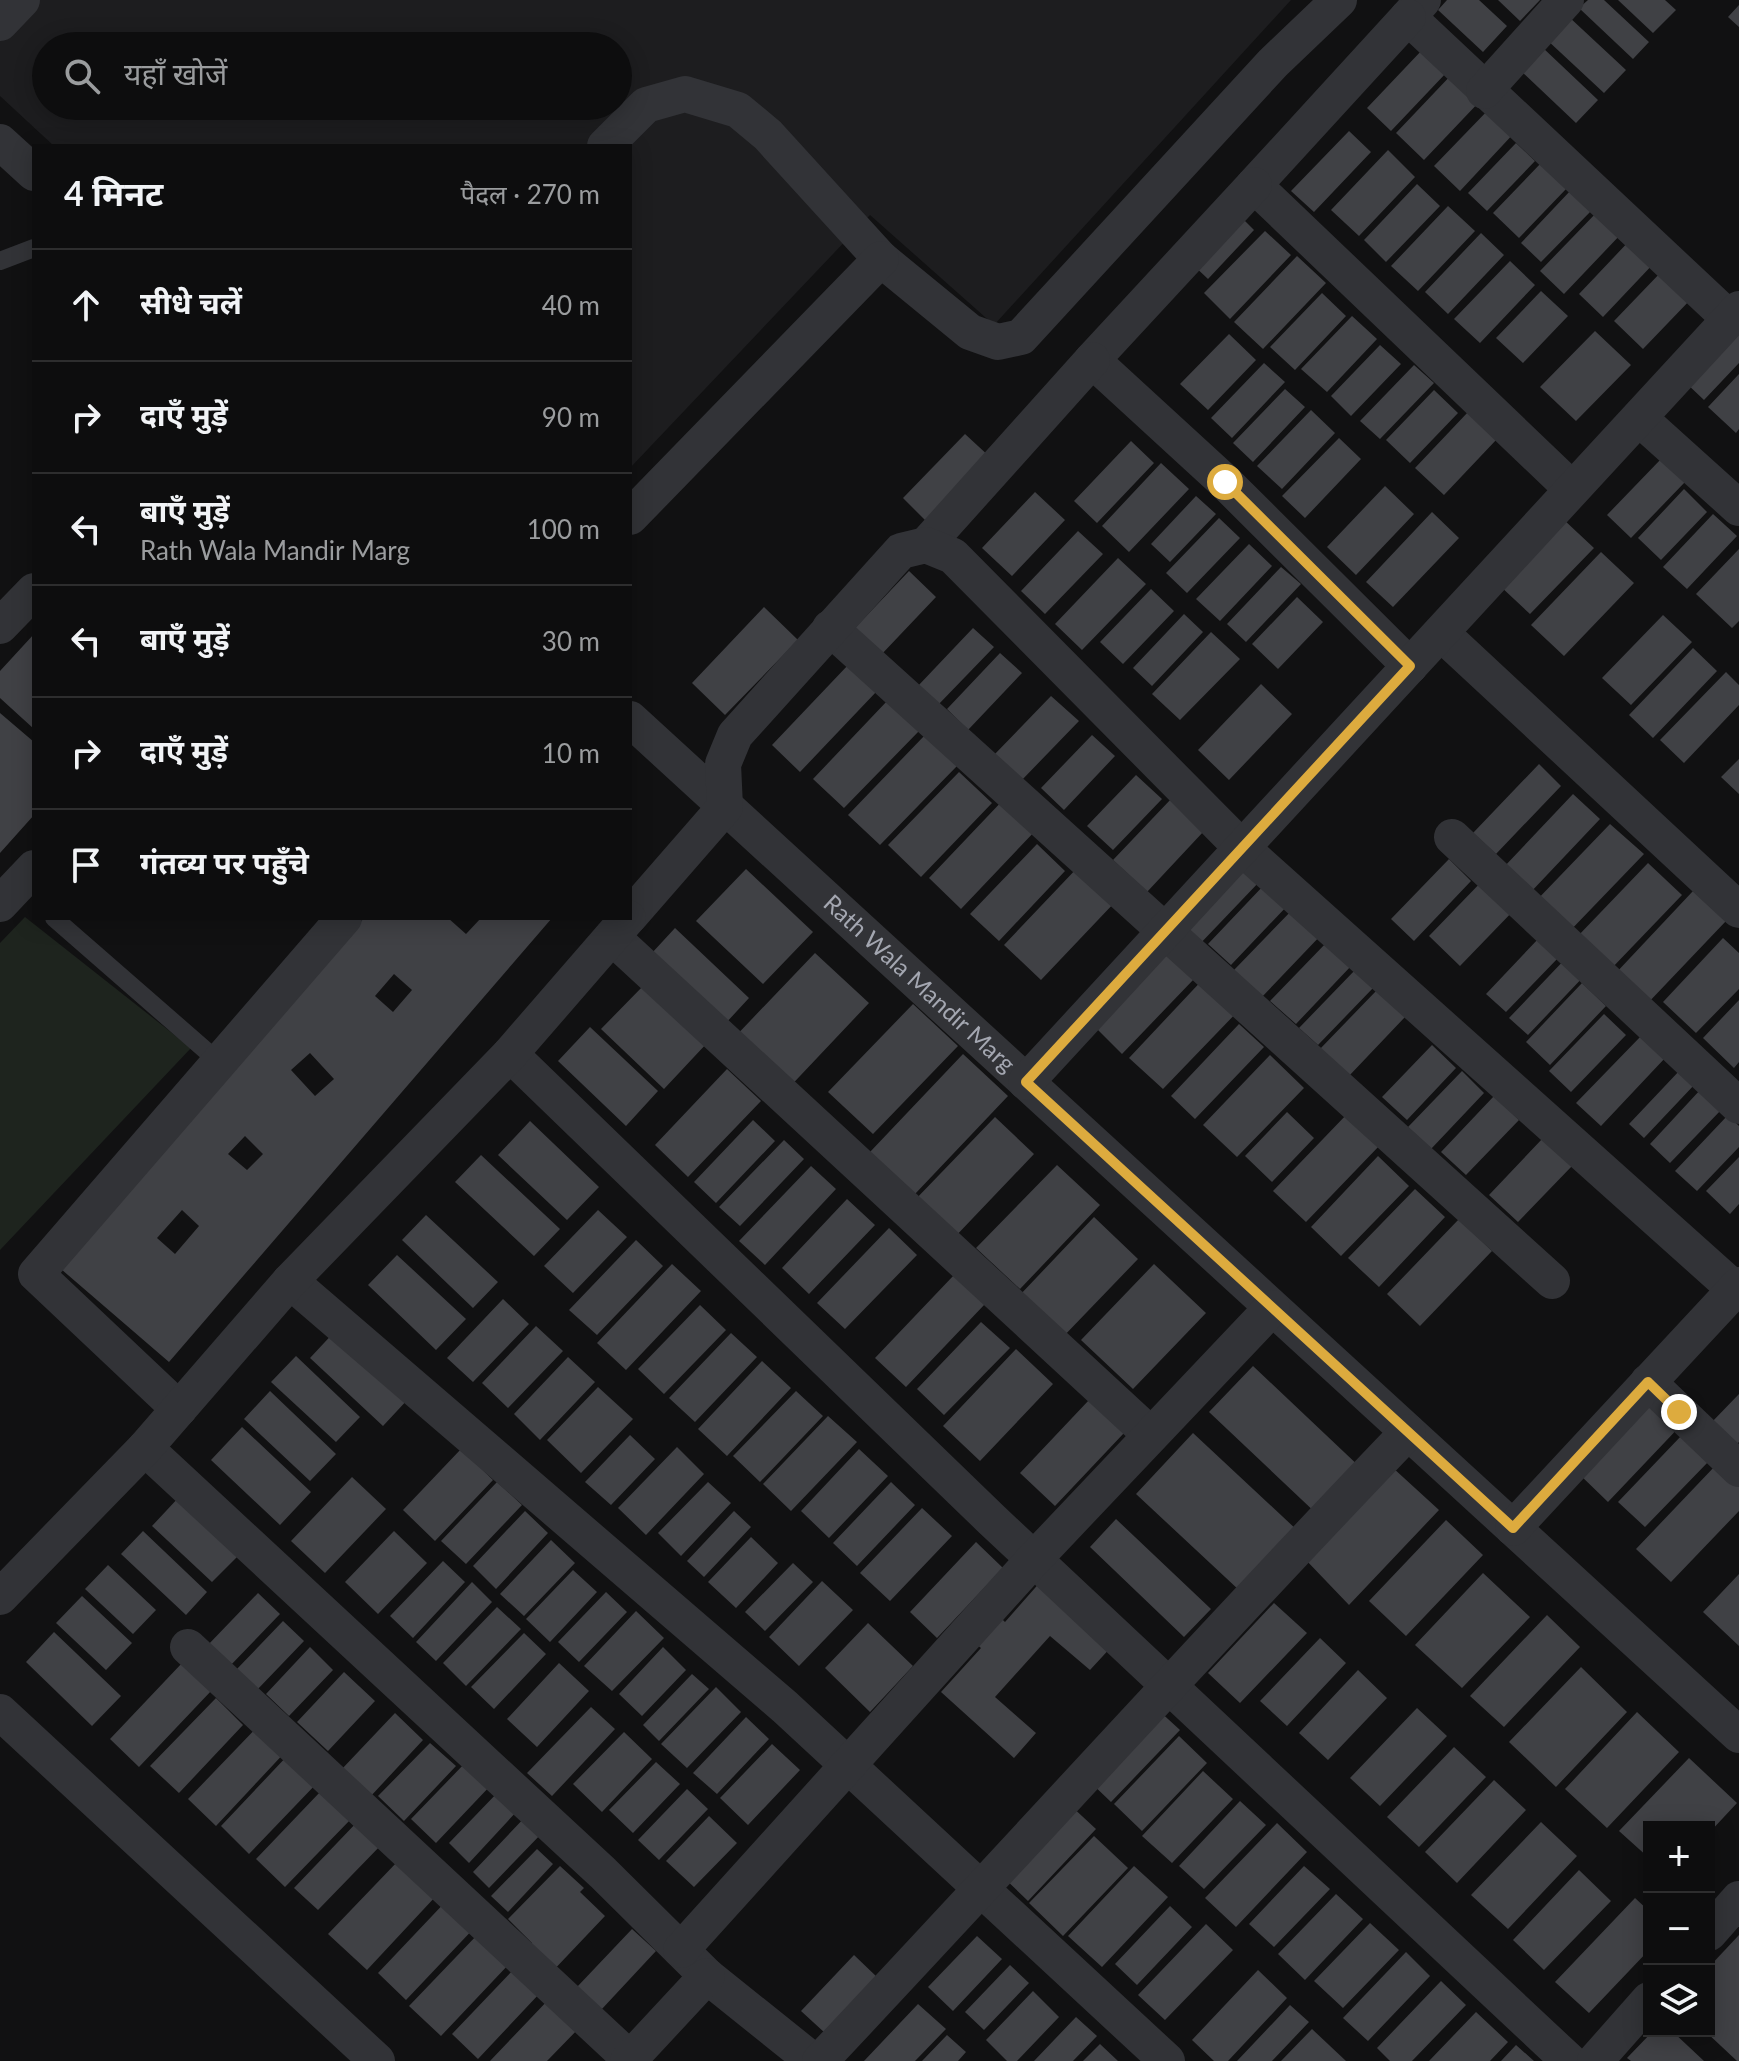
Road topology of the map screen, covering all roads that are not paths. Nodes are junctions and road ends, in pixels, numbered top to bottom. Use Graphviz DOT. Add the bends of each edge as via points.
graph roads {
  1 [pos="22,0"];
  2 [pos="1339,0"];
  3 [pos="1566,0"];
  4 [pos="1415,8"];
  5 [pos="0,23"];
  6 [pos="1484,91"];
  7 [pos="632,119"];
  8 [pos="631,120"];
  9 [pos="0,142"];
  10 [pos="607,144"];
  11 [pos="32,171"];
  12 [pos="1254,185"];
  13 [pos="32,249"];
  14 [pos="881,259"];
  15 [pos="0,261"];
  16 [pos="1734,314"];
  17 [pos="1092,360"];
  18 [pos="1639,418"];
  19 [pos="1572,489"];
  20 [pos="1739,508"];
  21 [pos="632,515"];
  22 [pos="926,545"];
  23 [pos="32,593"];
  24 [pos="0,626"];
  25 [pos="830,628"];
  26 [pos="1441,633"];
  27 [pos="1410,666"];
  28 [pos="632,721"];
  29 [pos="725,807"];
  30 [pos="1452,837"];
  31 [pos="1242,848"];
  32 [pos="1739,910"];
  33 [pos="632,914"];
  34 [pos="56,920"];
  35 [pos="342,920"];
  36 [pos="623,924"];
  37 [pos="1164,933"];
  38 [pos="510,1054"];
  39 [pos="219,1062"];
  40 [pos="1026,1082"];
  41 [pos="1739,1106"];
  42 [pos="290,1281"];
  43 [pos="1552,1281"];
  44 [pos="1738,1289"];
  45 [pos="1272,1308"];
  46 [pos="1648,1382"];
  47 [pos="179,1409"];
  48 [pos="1408,1432"];
  49 [pos="1151,1435"];
  50 [pos="145,1448"];
  51 [pos="1739,1469"];
  52 [pos="1513,1528"];
  53 [pos="1034,1559"];
  54 [pos="0,1597"];
  55 [pos="188,1647"];
  56 [pos="1168,1684"];
  57 [pos="0,1712"];
  58 [pos="1739,1735"];
  59 [pos="851,1766"];
  60 [pos="983,1888"];
  61 [pos="1739,1899"];
  62 [pos="1715,1926"];
  63 [pos="681,1950"];
  64 [pos="707,1976"];
  65 [pos="1643,2007"];
  66 [pos="629,2060"];
  67 [pos="377,2061"];
  68 [pos="813,2061"];
  69 [pos="820,2061"];
  70 [pos="1167,2061"];
  71 [pos="1569,2061"];
  72 [pos="1595,2061"];
  1 -- 5 [label="street"];
  2 -- 14 [label="street" via="1273,63 1021,337 998,342 970,332"];
  3 -- 6 [label="street"];
  4 -- 6 [label="street"];
  4 -- 12 [label="street"];
  6 -- 16 [label="street"];
  7 -- 14 [label="street" via="646,105 685,94 738,110 768,135"];
  8 -- 10 [label="street"];
  9 -- 11 [label="street"];
  12 -- 17 [label="street"];
  12 -- 19 [label="street"];
  13 -- 15 [label="lane"];
  14 -- 21 [label="street"];
  16 -- 18 [label="street"];
  17 -- 22 [label="street"];
  17 -- 27 [label="street" via="1225,482"];
  18 -- 19 [label="street"];
  18 -- 20 [label="street"];
  19 -- 26 [label="street"];
  22 -- 25 [label="street" via="901,551"];
  22 -- 31 [label="street" via="953,556"];
  23 -- 24 [label="street"];
  25 -- 29 [label="street" via="735,735 723,764"];
  25 -- 37 [label="street"];
  26 -- 27 [label="street"];
  26 -- 32 [label="street"];
  27 -- 31 [label="street"];
  28 -- 29 [label="street, Rath Wala Mandir Marg"];
  29 -- 33 [label="street"];
  29 -- 40 [label="street, Rath Wala Mandir Marg"];
  30 -- 41 [label="street"];
  31 -- 37 [label="street"];
  31 -- 44 [label="street"];
  34 -- 39 [label="lane"];
  35 -- 39 [label="street"];
  36 -- 38 [label="street"];
  36 -- 49 [label="street"];
  37 -- 40 [label="street"];
  37 -- 43 [label="street"];
  38 -- 42 [label="street"];
  38 -- 53 [label="street"];
  39 -- 47 [label="street" via="36,1274"];
  40 -- 45 [label="street, Rath Wala Mandir Marg"];
  42 -- 47 [label="street"];
  42 -- 59 [label="street"];
  44 -- 46 [label="street"];
  45 -- 48 [label="street, Rath Wala Mandir Marg"];
  45 -- 49 [label="street"];
  46 -- 51 [label="street"];
  46 -- 52 [label="street"];
  47 -- 50 [label="street"];
  48 -- 52 [label="street, Rath Wala Mandir Marg"];
  48 -- 56 [label="street"];
  49 -- 53 [label="street"];
  50 -- 54 [label="street"];
  50 -- 63 [label="street"];
  52 -- 58 [label="street, Rath Wala Mandir Marg"];
  53 -- 56 [label="street"];
  53 -- 59 [label="street"];
  55 -- 66 [label="street"];
  56 -- 60 [label="street"];
  56 -- 71 [label="street"];
  57 -- 67 [label="street"];
  59 -- 60 [label="street"];
  59 -- 63 [label="street"];
  60 -- 69 [label="street"];
  60 -- 70 [label="street"];
  61 -- 62 [label="street"];
  63 -- 64 [label="street"];
  64 -- 66 [label="street"];
  64 -- 68 [label="street"];
  65 -- 72 [label="street"];
}
